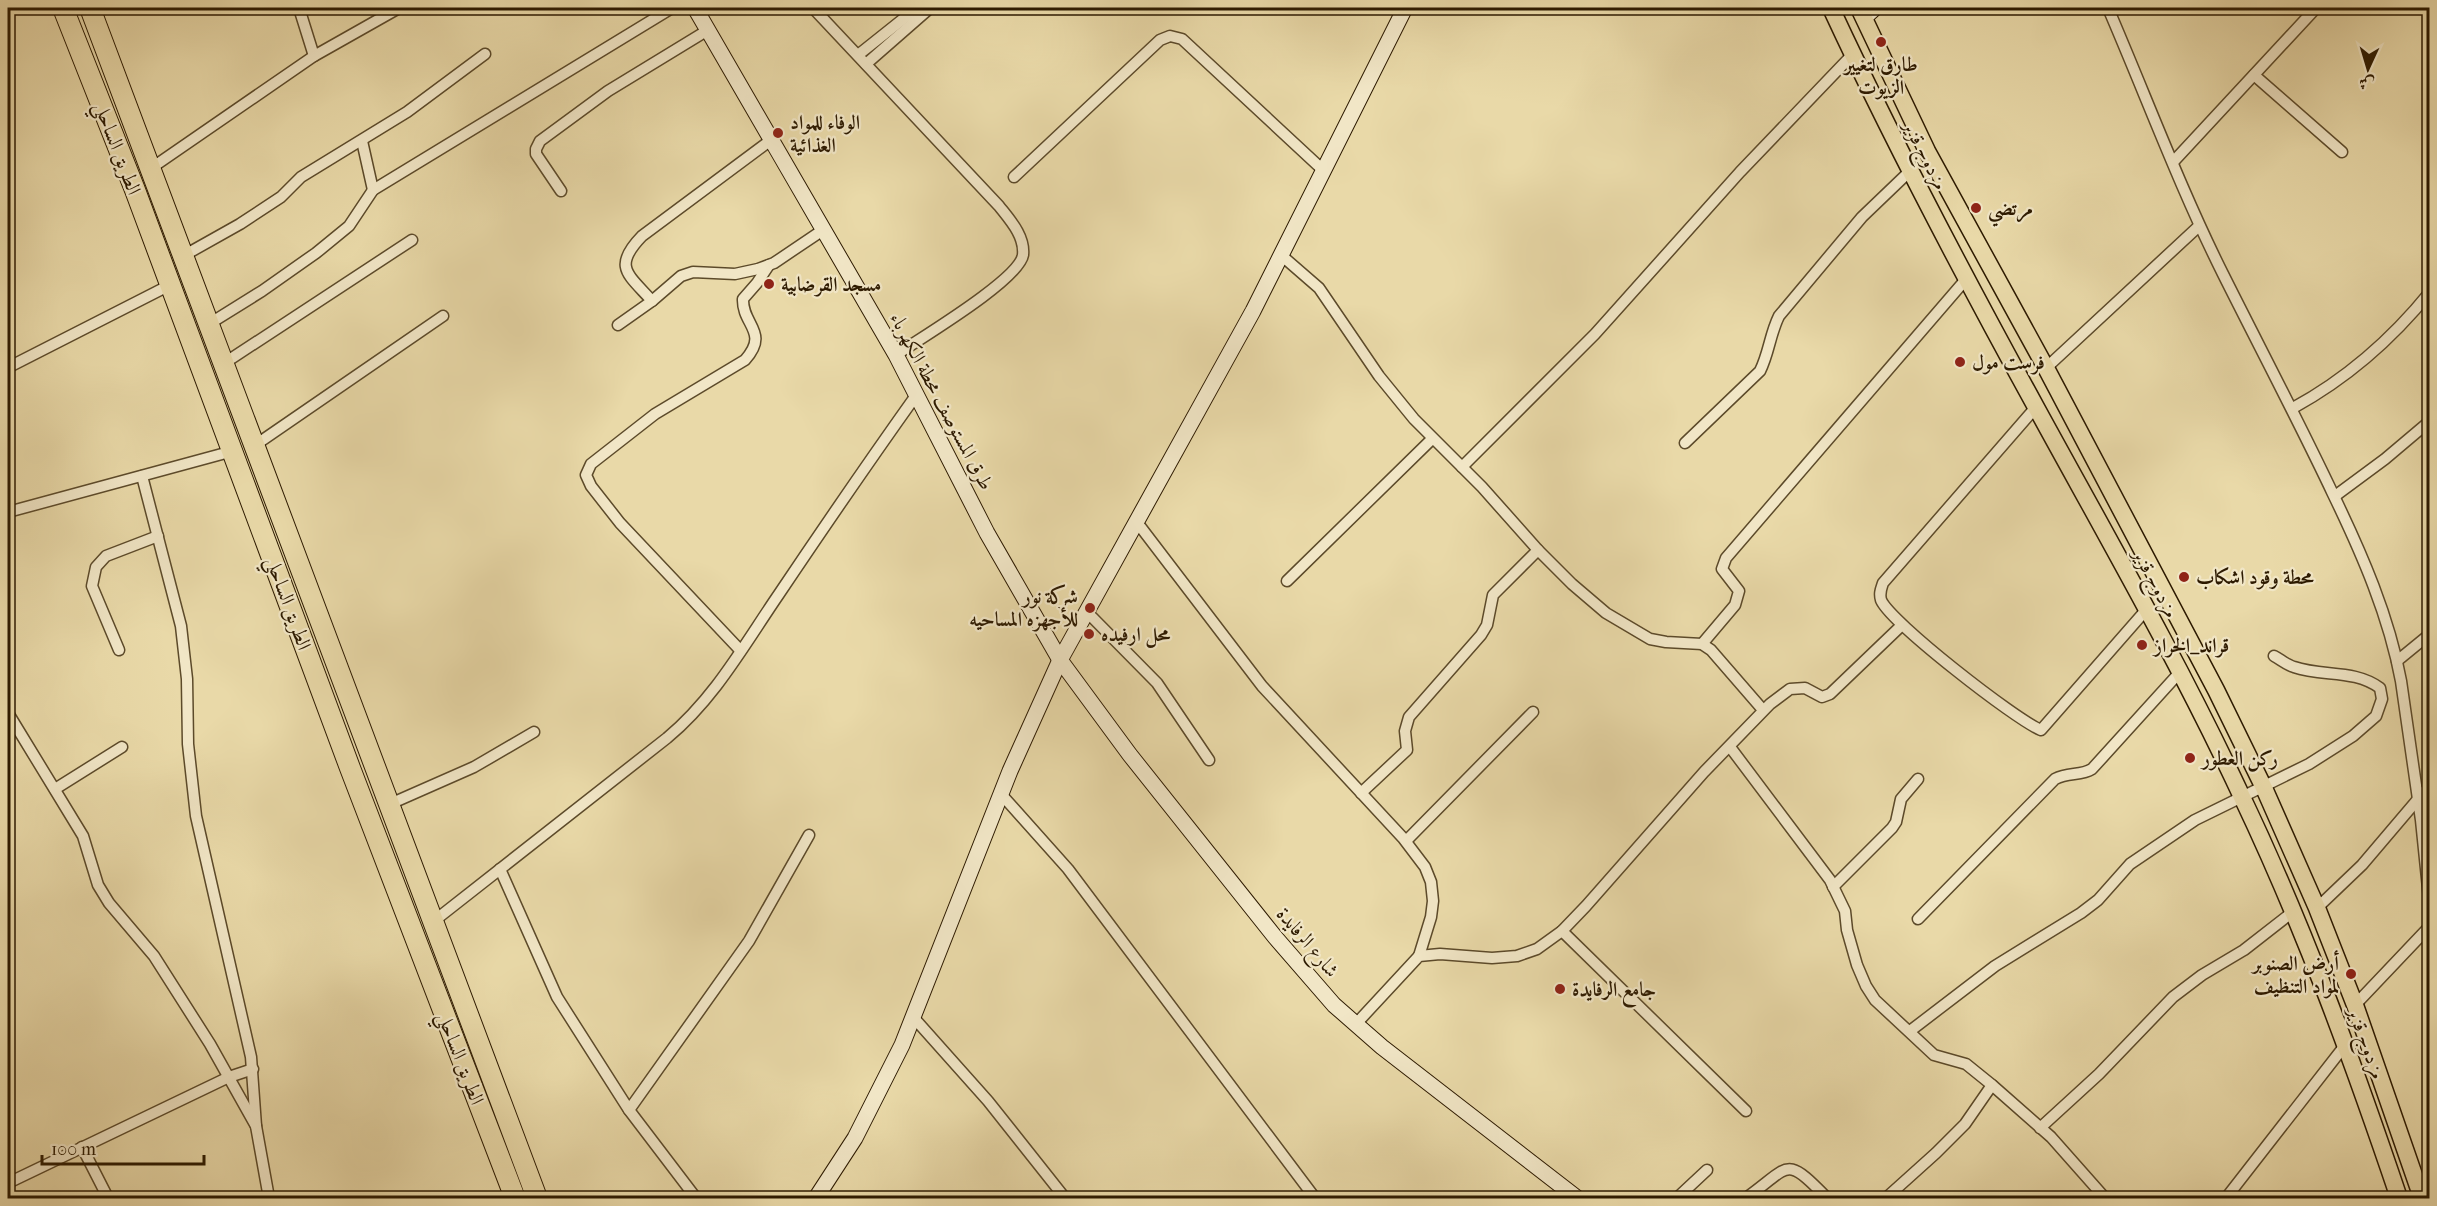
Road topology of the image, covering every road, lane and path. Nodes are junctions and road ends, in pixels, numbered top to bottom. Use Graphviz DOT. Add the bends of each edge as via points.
graph roads {
  1 [pos="63,8"];
  2 [pos="90,8"];
  3 [pos="299,8"];
  4 [pos="399,8"];
  5 [pos="672,8"];
  6 [pos="695,8"];
  7 [pos="813,8"];
  8 [pos="918,8"];
  9 [pos="930,8"];
  10 [pos="1405,8"];
  11 [pos="1831,8"];
  12 [pos="2108,8"];
  13 [pos="2316,8"];
  14 [pos="1866,11"];
  15 [pos="708,30"];
  16 [pos="485,54"];
  17 [pos="1853,54"];
  18 [pos="858,55"];
  19 [pos="314,56"];
  20 [pos="866,64"];
  21 [pos="1890,75"];
  22 [pos="2254,75"];
  23 [pos="1868,86"];
  24 [pos="771,140"];
  25 [pos="362,141"];
  26 [pos="2342,152"];
  27 [pos="2174,161"];
  28 [pos="150,169"];
  29 [pos="1324,171"];
  30 [pos="1910,171"];
  31 [pos="1014,177"];
  32 [pos="373,190"];
  33 [pos="561,191"];
  34 [pos="2199,226"];
  35 [pos="823,230"];
  36 [pos="412,240"];
  37 [pos="1281,255"];
  38 [pos="183,256"];
  39 [pos="769,265"];
  40 [pos="1967,278"];
  41 [pos="170,285"];
  42 [pos="2430,292"];
  43 [pos="652,301"];
  44 [pos="443,316"];
  45 [pos="209,324"];
  46 [pos="618,325"];
  47 [pos="896,355"];
  48 [pos="223,364"];
  49 [pos="9,367"];
  50 [pos="2046,368"];
  51 [pos="917,394"];
  52 [pos="2036,407"];
  53 [pos="2293,408"];
  54 [pos="2430,421"];
  55 [pos="1432,439"];
  56 [pos="1685,443"];
  57 [pos="254,446"];
  58 [pos="232,451"];
  59 [pos="1462,467"];
  60 [pos="142,476"];
  61 [pos="2334,496"];
  62 [pos="8,512"];
  63 [pos="1136,520"];
  64 [pos="158,536"];
  65 [pos="1538,550"];
  66 [pos="1287,581"];
  67 [pos="2146,610"];
  68 [pos="1086,611"];
  69 [pos="1902,625"];
  70 [pos="2430,634"];
  71 [pos="1702,644"];
  72 [pos="119,650"];
  73 [pos="740,650"];
  74 [pos="2274,656"];
  75 [pos="1060,660"];
  76 [pos="2397,661"];
  77 [pos="2180,672"];
  78 [pos="1763,710"];
  79 [pos="8,712"];
  80 [pos="1533,712"];
  81 [pos="534,732"];
  82 [pos="122,747"];
  83 [pos="1730,747"];
  84 [pos="1209,760"];
  85 [pos="1918,779"];
  86 [pos="2430,785"];
  87 [pos="2264,788"];
  88 [pos="55,789"];
  89 [pos="1361,793"];
  90 [pos="1001,794"];
  91 [pos="2242,796"];
  92 [pos="2418,797"];
  93 [pos="390,804"];
  94 [pos="809,835"];
  95 [pos="1406,841"];
  96 [pos="500,869"];
  97 [pos="1833,887"];
  98 [pos="2317,908"];
  99 [pos="2430,908"];
  100 [pos="2294,911"];
  101 [pos="1918,919"];
  102 [pos="434,921"];
  103 [pos="2430,926"];
  104 [pos="1562,931"];
  105 [pos="1419,956"];
  106 [pos="2355,1005"];
  107 [pos="914,1018"];
  108 [pos="1355,1025"];
  109 [pos="1910,1031"];
  110 [pos="2346,1044"];
  111 [pos="253,1069"];
  112 [pos="229,1077"];
  113 [pos="1992,1085"];
  114 [pos="629,1110"];
  115 [pos="1746,1111"];
  116 [pos="256,1126"];
  117 [pos="2040,1128"];
  118 [pos="82,1147"];
  119 [pos="1707,1170"];
  120 [pos="8,1183"];
  121 [pos="108,1198"];
  122 [pos="269,1198"];
  123 [pos="515,1198"];
  124 [pos="537,1198"];
  125 [pos="696,1198"];
  126 [pos="816,1198"];
  127 [pos="1065,1198"];
  128 [pos="1315,1198"];
  129 [pos="1577,1198"];
  130 [pos="1677,1198"];
  131 [pos="1746,1198"];
  132 [pos="1827,1198"];
  133 [pos="1886,1198"];
  134 [pos="2105,1198"];
  135 [pos="2226,1198"];
  136 [pos="2399,1198"];
  137 [pos="2422,1198"];
  1 -- 41 [label="highway, الطريق الساحلي"];
  2 -- 28 [label="highway, الطريق الساحلي"];
  3 -- 19 [label="street"];
  4 -- 19 [label="street"];
  5 -- 32 [label="street"];
  6 -- 15 [label="street, طرق المستوصف محطة الكهرباء"];
  7 -- 18 [label="street"];
  8 -- 18 [label="street"];
  9 -- 20 [label="street"];
  10 -- 29 [label="street"];
  11 -- 17 [label="main road, مزدوج قزير"];
  12 -- 27 [label="street"];
  13 -- 22 [label="street"];
  14 -- 21 [label="main road, مزدوج قزير"];
  15 -- 24 [label="street, طرق المستوصف محطة الكهرباء"];
  15 -- 33 [label="street" via="608,91 540,141 536,154"];
  16 -- 25 [label="street"];
  17 -- 23 [label="main road, مزدوج قزير"];
  17 -- 59 [label="street" via="1740,172 1595,334"];
  18 -- 20 [label="street"];
  19 -- 28 [label="street"];
  20 -- 47 [label="street" via="999,206 1016,228 1022,246 1023,257 1005,279"];
  21 -- 23 [label="main road"];
  21 -- 50 [label="main road, مزدوج قزير" via="1927,151"];
  22 -- 26 [label="street"];
  22 -- 27 [label="street"];
  23 -- 30 [label="main road, مزدوج قزير"];
  24 -- 35 [label="street, طرق المستوصف محطة الكهرباء"];
  24 -- 43 [label="street" via="630,249 625,261 627,272"];
  25 -- 32 [label="street"];
  25 -- 38 [label="street" via="301,177 281,197 240,224"];
  27 -- 34 [label="street"];
  28 -- 38 [label="highway, الطريق الساحلي"];
  29 -- 31 [label="street" via="1182,39 1170,36 1160,40"];
  29 -- 37 [label="street"];
  30 -- 40 [label="main road, مزدوج قزير"];
  30 -- 56 [label="street" via="1862,217 1779,316 1760,371"];
  32 -- 45 [label="street" via="349,226 316,253"];
  34 -- 50 [label="street"];
  34 -- 53 [label="street"];
  35 -- 39 [label="street"];
  35 -- 47 [label="street, طرق المستوصف محطة الكهرباء"];
  36 -- 48 [label="street"];
  37 -- 55 [label="street" via="1319,288 1379,376"];
  37 -- 63 [label="street" via="1229,357"];
  38 -- 45 [label="highway, الطريق الساحلي"];
  39 -- 43 [label="street" via="735,274 693,272 681,276"];
  39 -- 73 [label="street" via="743,299 743,309 755,331 753,351 745,360 655,414 591,464 586,475 620,523"];
  40 -- 52 [label="main road, مزدوج قزير"];
  40 -- 71 [label="street" via="1726,558 1722,569 1739,591 1739,597"];
  41 -- 49 [label="street"];
  41 -- 58 [label="highway, الطريق الساحلي"];
  42 -- 53 [label="street" via="2388,340 2316,396"];
  43 -- 46 [label="street"];
  44 -- 57 [label="street"];
  45 -- 48 [label="highway, الطريق الساحلي"];
  47 -- 51 [label="street, طرق المستوصف محطة الكهرباء"];
  48 -- 57 [label="highway, الطريق الساحلي"];
  50 -- 87 [label="main road, مزدوج قزير"];
  51 -- 73 [label="street"];
  51 -- 75 [label="street, طرق المستوصف محطة الكهرباء" via="987,533"];
  52 -- 67 [label="main road, مزدوج قزير"];
  52 -- 69 [label="street" via="1883,583 1882,602"];
  53 -- 61 [label="street"];
  54 -- 61 [label="street"];
  55 -- 59 [label="street"];
  55 -- 66 [label="street"];
  57 -- 93 [label="highway, الطريق الساحلي"];
  58 -- 60 [label="street"];
  58 -- 123 [label="highway, الطريق الساحلي"];
  59 -- 65 [label="street"];
  60 -- 62 [label="street"];
  60 -- 64 [label="street"];
  61 -- 76 [label="street" via="2366,566"];
  63 -- 68 [label="street"];
  63 -- 89 [label="street" via="1262,686"];
  64 -- 72 [label="street" via="106,556 96,567 92,586"];
  64 -- 111 [label="street" via="177,606 185,655 188,744 196,816"];
  65 -- 71 [label="street" via="1589,598 1632,630 1650,639"];
  65 -- 89 [label="street" via="1493,595 1487,625 1481,634 1409,717 1405,731 1407,750"];
  67 -- 69 [label="street" via="2041,730 2002,705"];
  67 -- 77 [label="main road, مزدوج قزير"];
  68 -- 75 [label="street"];
  68 -- 84 [label="street" via="1157,683"];
  69 -- 78 [label="street" via="1830,694 1822,697 1805,688 1790,689"];
  70 -- 76 [label="street"];
  71 -- 78 [label="street"];
  73 -- 96 [label="street" via="714,690 687,721"];
  74 -- 87 [label="street" via="2293,667 2369,680 2380,688 2382,699 2376,716 2353,736"];
  75 -- 90 [label="street"];
  75 -- 108 [label="street, شارع الرفايدة" via="1275,937"];
  76 -- 92 [label="street"];
  77 -- 91 [label="main road, مزدوج قزير"];
  77 -- 101 [label="street" via="2092,769 2085,774 2065,774 2055,779"];
  78 -- 83 [label="street"];
  79 -- 88 [label="street"];
  80 -- 95 [label="street"];
  81 -- 93 [label="street" via="474,767"];
  82 -- 88 [label="street"];
  83 -- 97 [label="street"];
  83 -- 104 [label="street"];
  85 -- 97 [label="street" via="1901,799 1892,828"];
  86 -- 92 [label="street"];
  87 -- 91 [label="street"];
  87 -- 98 [label="main road, مزدوج قزير"];
  88 -- 112 [label="street" via="83,836 98,885 154,956"];
  89 -- 95 [label="street"];
  90 -- 107 [label="street"];
  90 -- 128 [label="street" via="1068,869"];
  91 -- 100 [label="main road, مزدوج قزير"];
  91 -- 109 [label="street" via="2195,820 2130,864 2081,913 1995,966"];
  92 -- 98 [label="street" via="2362,865"];
  92 -- 99 [label="street"];
  93 -- 102 [label="highway, الطريق الساحلي"];
  94 -- 114 [label="street" via="749,941"];
  95 -- 105 [label="street" via="1431,882 1431,917"];
  96 -- 102 [label="street"];
  96 -- 114 [label="street" via="558,997"];
  97 -- 109 [label="street" via="1845,911 1853,954 1866,986 1875,1000"];
  98 -- 106 [label="main road, مزدوج قزير"];
  100 -- 110 [label="main road, مزدوج قزير"];
  100 -- 117 [label="street" via="2173,997"];
  102 -- 124 [label="highway, الطريق الساحلي"];
  103 -- 106 [label="street"];
  104 -- 105 [label="street" via="1537,949 1517,956"];
  104 -- 115 [label="street"];
  105 -- 108 [label="street"];
  106 -- 137 [label="main road, مزدوج قزير"];
  107 -- 126 [label="street" via="874,1105"];
  107 -- 127 [label="street" via="988,1101"];
  108 -- 129 [label="street, شارع الرفايدة"];
  109 -- 113 [label="street" via="1934,1055 1966,1065"];
  110 -- 135 [label="street"];
  110 -- 136 [label="main road, مزدوج قزير"];
  111 -- 112 [label="street"];
  111 -- 116 [label="street"];
  112 -- 116 [label="street"];
  112 -- 118 [label="street"];
  113 -- 117 [label="street"];
  113 -- 133 [label="street" via="1965,1124"];
  114 -- 125 [label="street"];
  116 -- 122 [label="street"];
  117 -- 134 [label="street"];
  118 -- 120 [label="street"];
  118 -- 121 [label="street"];
  119 -- 130 [label="street"];
  131 -- 132 [label="street" via="1781,1170 1792,1168"];
}
